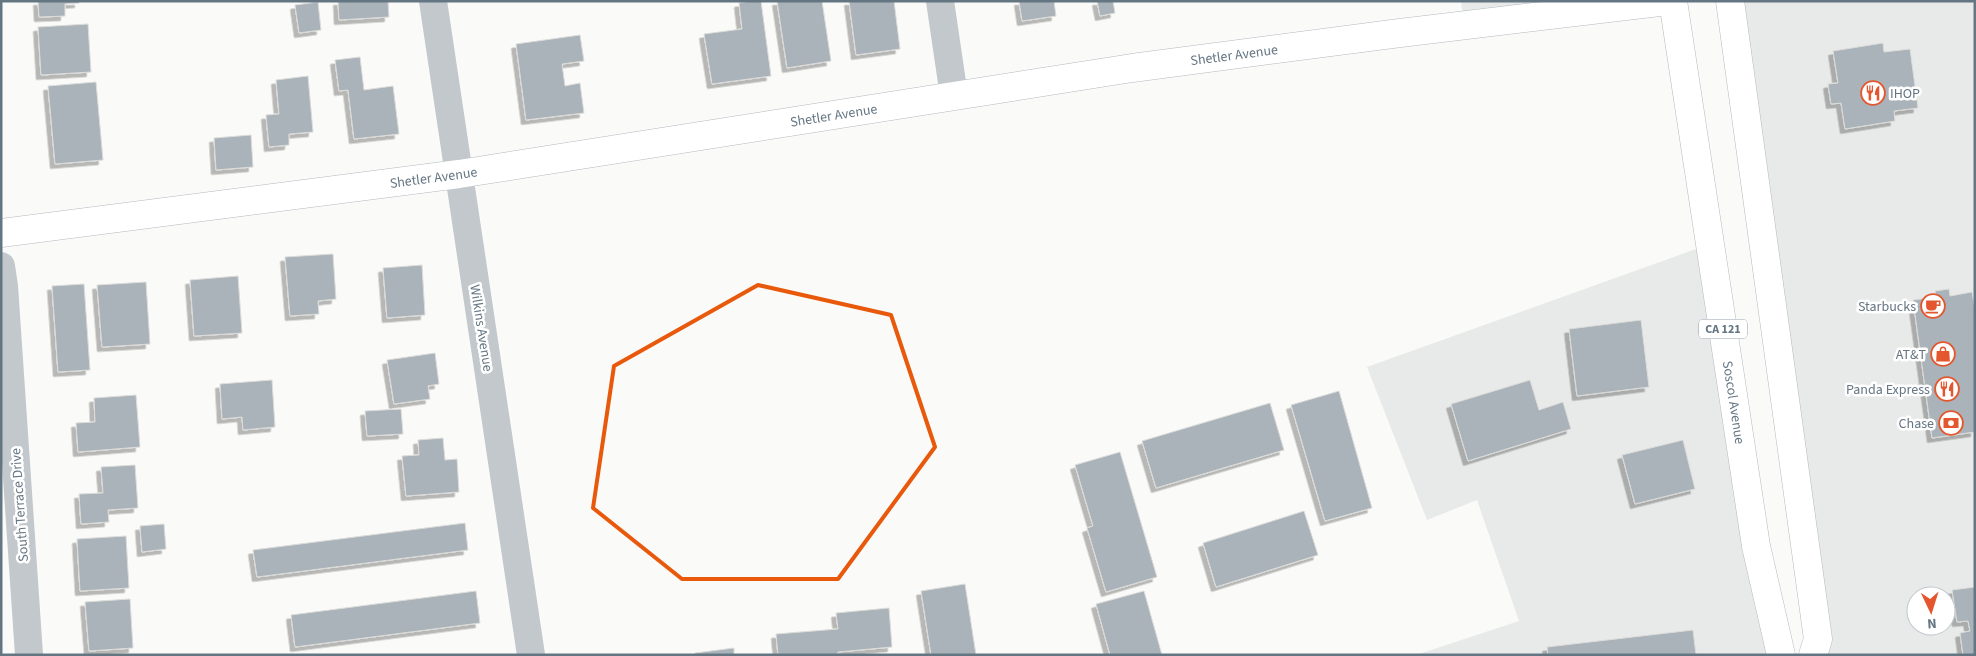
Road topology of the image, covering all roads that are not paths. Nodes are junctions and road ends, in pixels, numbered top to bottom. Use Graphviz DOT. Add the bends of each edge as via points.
graph roads {
  1 [pos="433,1"];
  2 [pos="940,1"];
  3 [pos="1668,1"];
  4 [pos="1673,1"];
  5 [pos="1730,1"];
  6 [pos="954,96"];
  7 [pos="459,174"];
  8 [pos="1,233"];
  9 [pos="1,266"];
  10 [pos="29,655"];
  11 [pos="531,655"];
  12 [pos="1782,655"];
  13 [pos="1813,655"];
  1 -- 7 [label="street, Wilkins Avenue"];
  2 -- 6 [label="street"];
  3 -- 6 [label="street, Shetler Avenue" via="1342,40"];
  4 -- 12 [label="street, Soscol Avenue / CA 121" via="1756,546"];
  5 -- 13 [label="street" via="1818,639"];
  6 -- 7 [label="street, Shetler Avenue"];
  7 -- 8 [label="street, Shetler Avenue"];
  7 -- 11 [label="street, Wilkins Avenue"];
  9 -- 10 [label="street, South Terrace Drive"];
}
